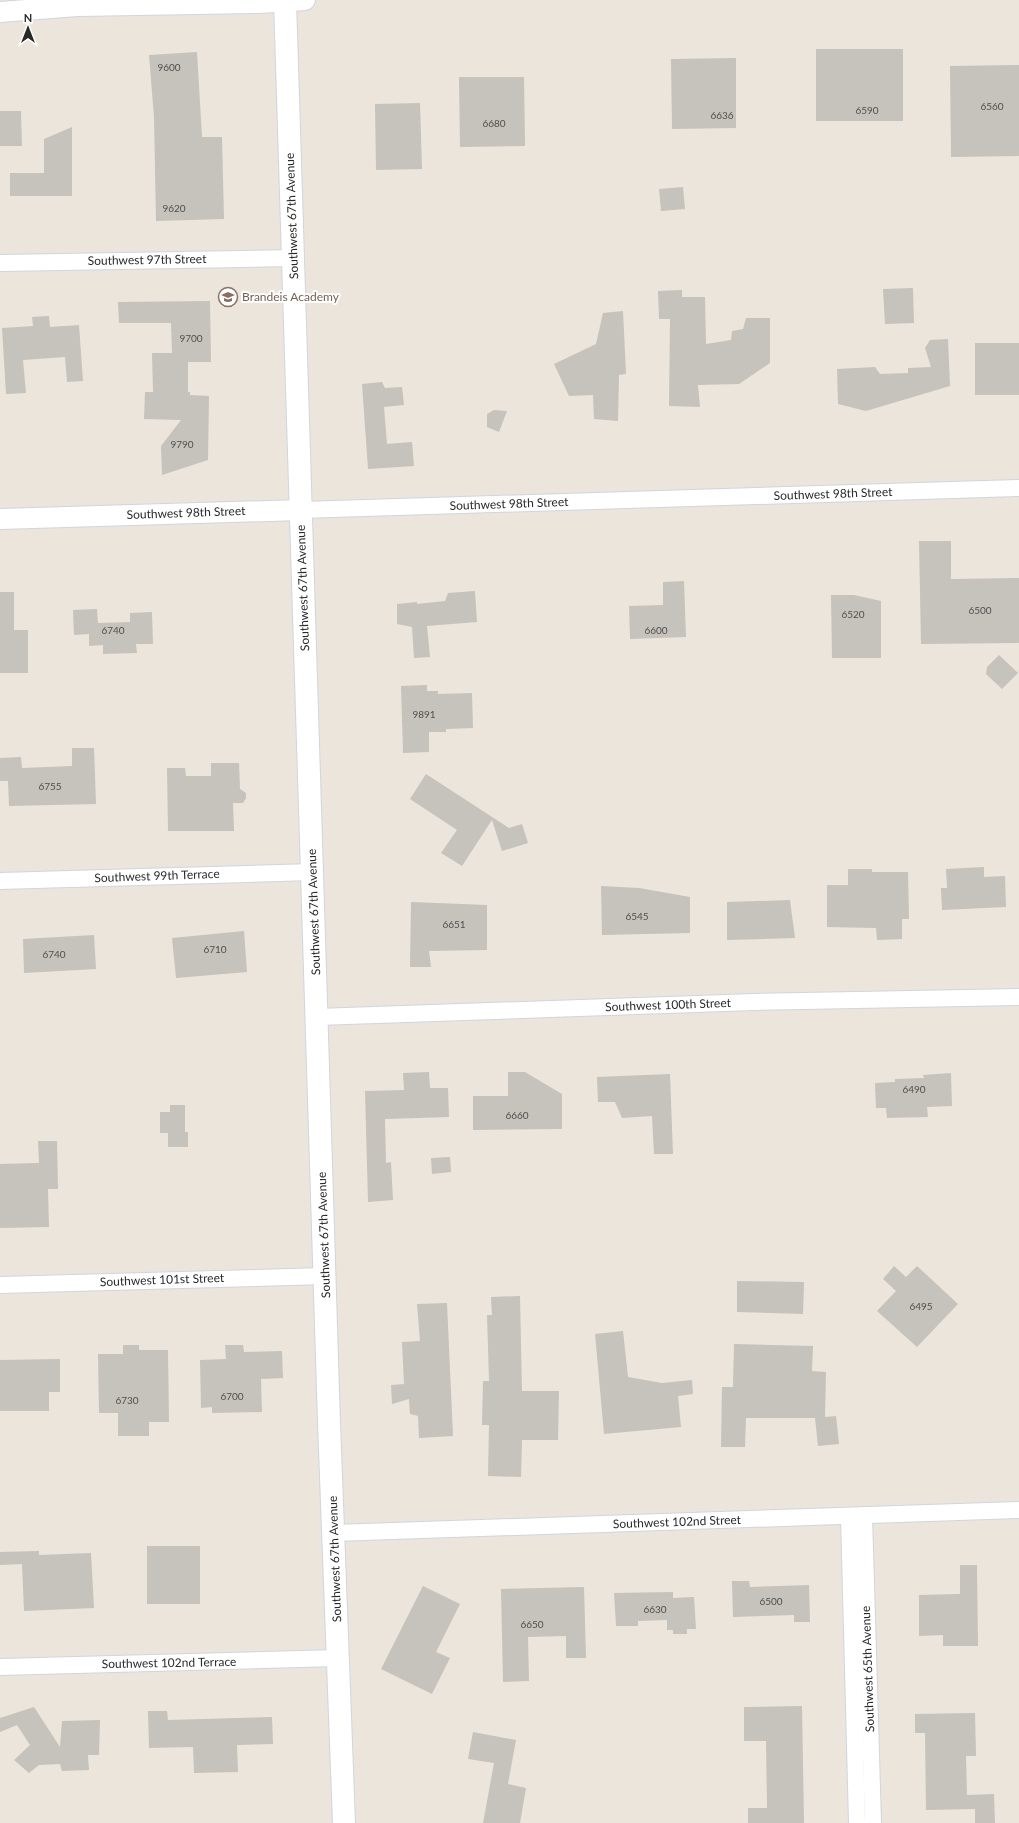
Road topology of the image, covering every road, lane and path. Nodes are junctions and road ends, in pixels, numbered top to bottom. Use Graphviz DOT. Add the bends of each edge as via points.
graph roads {
  1 [pos="292,0"];
  2 [pos="0,12"];
  3 [pos="293,258"];
  4 [pos="0,263"];
  5 [pos="1019,488"];
  6 [pos="301,510"];
  7 [pos="0,519"];
  8 [pos="313,872"];
  9 [pos="0,881"];
  10 [pos="1019,997"];
  11 [pos="317,1017"];
  12 [pos="325,1276"];
  13 [pos="0,1285"];
  14 [pos="1019,1510"];
  15 [pos="856,1516"];
  16 [pos="334,1533"];
  17 [pos="338,1658"];
  18 [pos="0,1667"];
  19 [pos="344,1823"];
  20 [pos="857,1823"];
  21 [pos="873,1823"];
  1 -- 2 [label="street" via="77,6"];
  1 -- 3 [label="main road, Southwest 67th Avenue"];
  3 -- 4 [label="street, Southwest 97th Street"];
  3 -- 6 [label="main road, Southwest 67th Avenue"];
  5 -- 6 [label="street, Southwest 98th Street"];
  6 -- 7 [label="street, Southwest 98th Street"];
  6 -- 8 [label="main road, Southwest 67th Avenue"];
  8 -- 9 [label="street, Southwest 99th Terrace"];
  8 -- 11 [label="main road, Southwest 67th Avenue"];
  10 -- 11 [label="street, Southwest 100th Street" via="754,1002"];
  11 -- 12 [label="main road, Southwest 67th Avenue"];
  12 -- 13 [label="street, Southwest 101st Street"];
  12 -- 16 [label="main road, Southwest 67th Avenue"];
  14 -- 15 [label="street, Southwest 102nd Street"];
  15 -- 16 [label="street, Southwest 102nd Street"];
  15 -- 20 [label="street, Southwest 65th Avenue"];
  15 -- 21 [label="street, Southwest 65th Avenue"];
  16 -- 17 [label="main road, Southwest 67th Avenue"];
  17 -- 18 [label="street, Southwest 102nd Terrace"];
  17 -- 19 [label="main road, Southwest 67th Avenue"];
}
